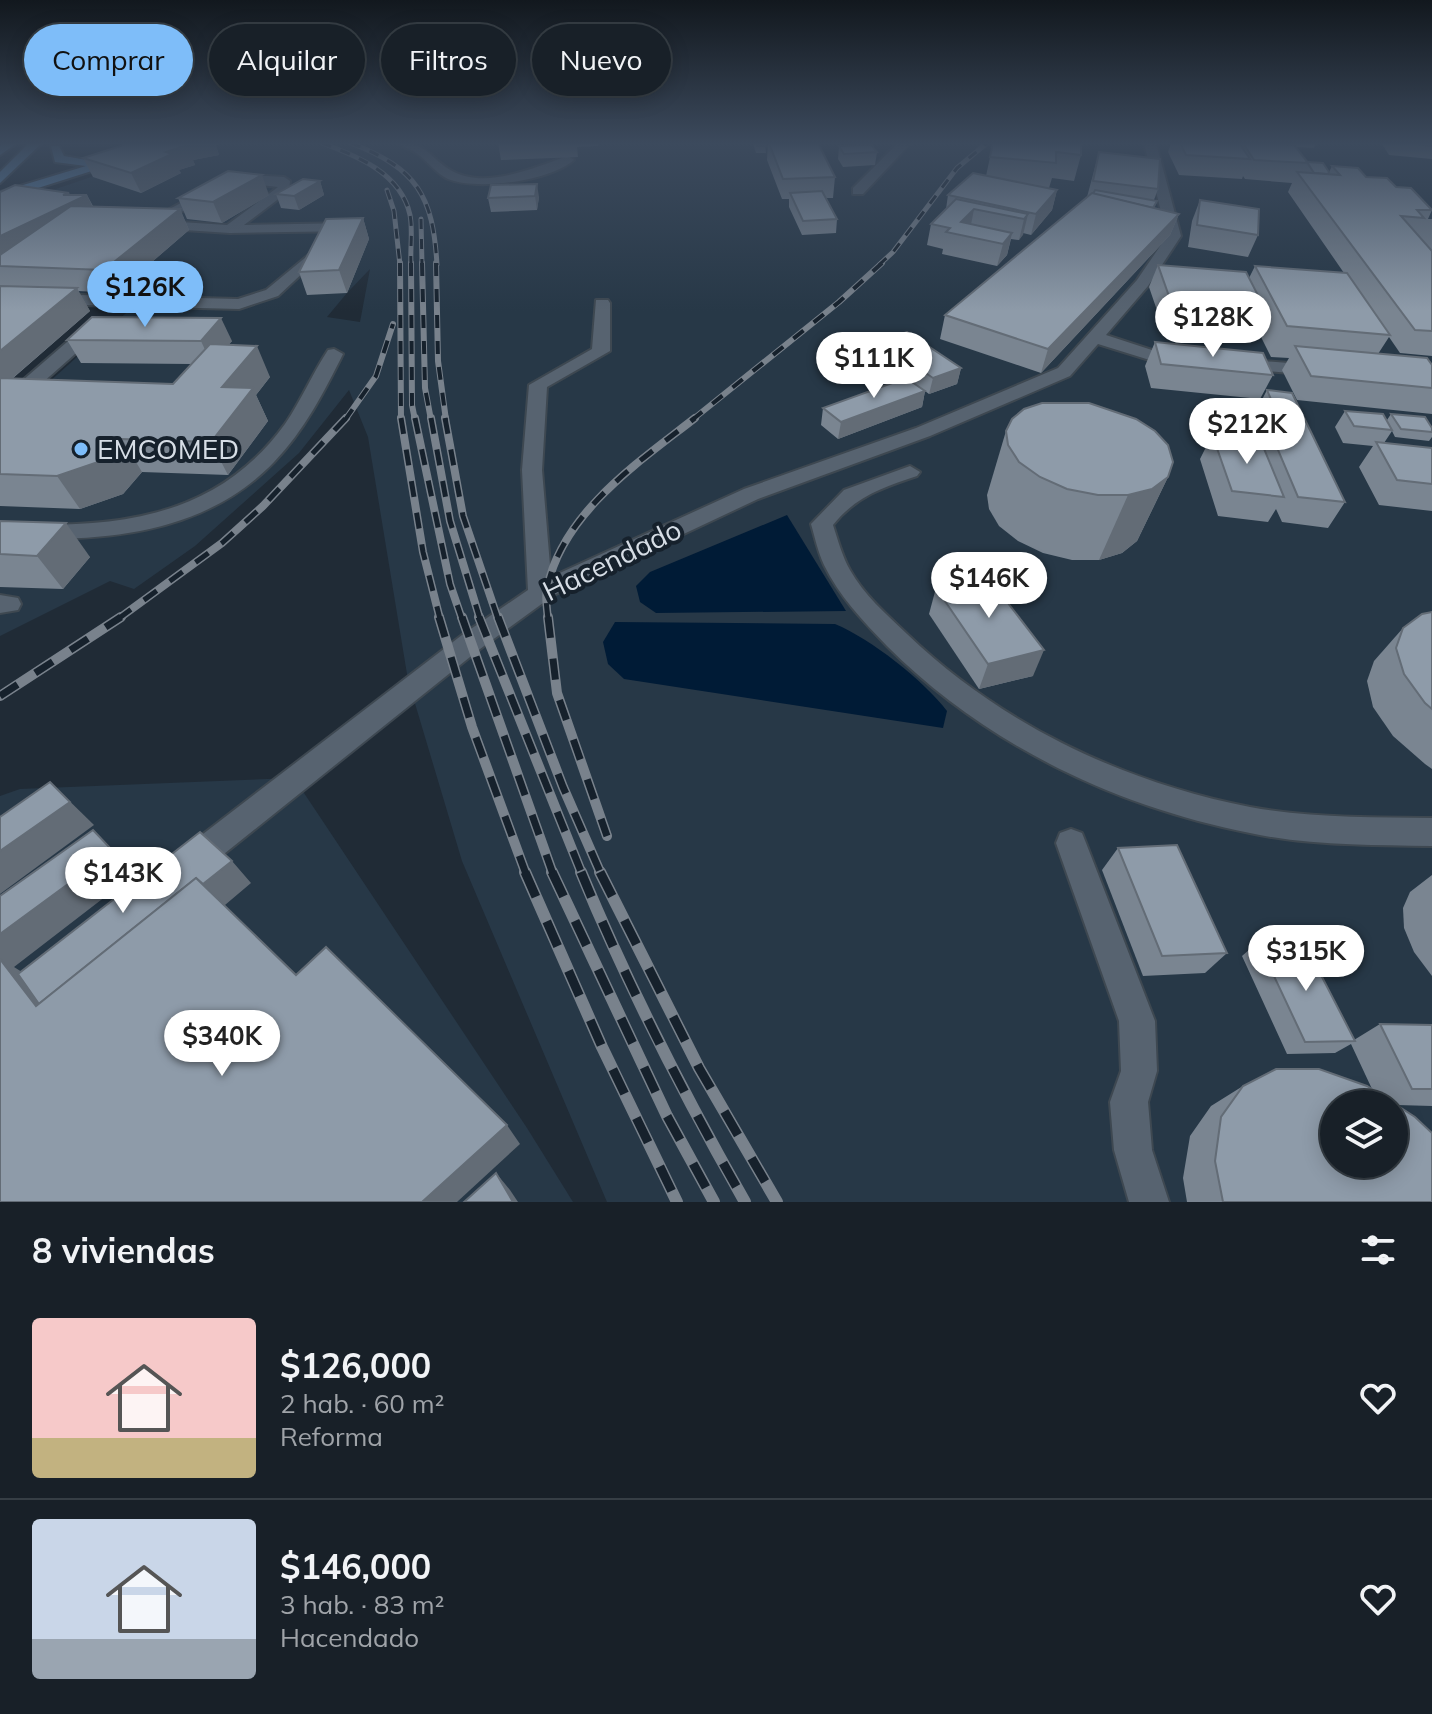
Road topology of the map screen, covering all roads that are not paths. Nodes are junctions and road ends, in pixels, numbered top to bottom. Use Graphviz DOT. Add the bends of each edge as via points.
graph roads {
  1 [pos="191,199"];
  2 [pos="269,199"];
  3 [pos="1164,199"];
  4 [pos="355,227"];
  5 [pos="230,229"];
  6 [pos="317,252"];
  7 [pos="0,298"];
  8 [pos="124,302"];
  9 [pos="602,303"];
  10 [pos="1095,337"];
  11 [pos="334,354"];
  12 [pos="1326,372"];
  13 [pos="0,410"];
  14 [pos="910,472"];
  15 [pos="0,531"];
  16 [pos="540,593"];
  17 [pos="1432,832"];
  18 [pos="1071,843"];
  19 [pos="161,885"];
  20 [pos="1149,1202"];
  1 -- 5 [label="street" via="144,222"];
  2 -- 5 [label="street"];
  3 -- 10 [label="street, Hacendado" via="1174,236 1143,283"];
  4 -- 5 [label="street"];
  6 -- 8 [label="street" via="259,299 214,305"];
  7 -- 8 [label="street"];
  8 -- 13 [label="street"];
  9 -- 16 [label="street" via="601,351 538,385 532,470"];
  10 -- 12 [label="street" via="1156,357"];
  10 -- 16 [label="street, Hacendado" via="1064,372 923,432 751,494"];
  11 -- 15 [label="street" via="298,424 231,491 128,527"];
  14 -- 17 [label="street" via="854,490 822,524 838,570 860,601 909,655 982,710 1103,776 1148,793 1311,829"];
  16 -- 19 [label="street, Hacendado"];
  18 -- 20 [label="street" via="1137,1021 1139,1071 1129,1102 1133,1150"];
}
